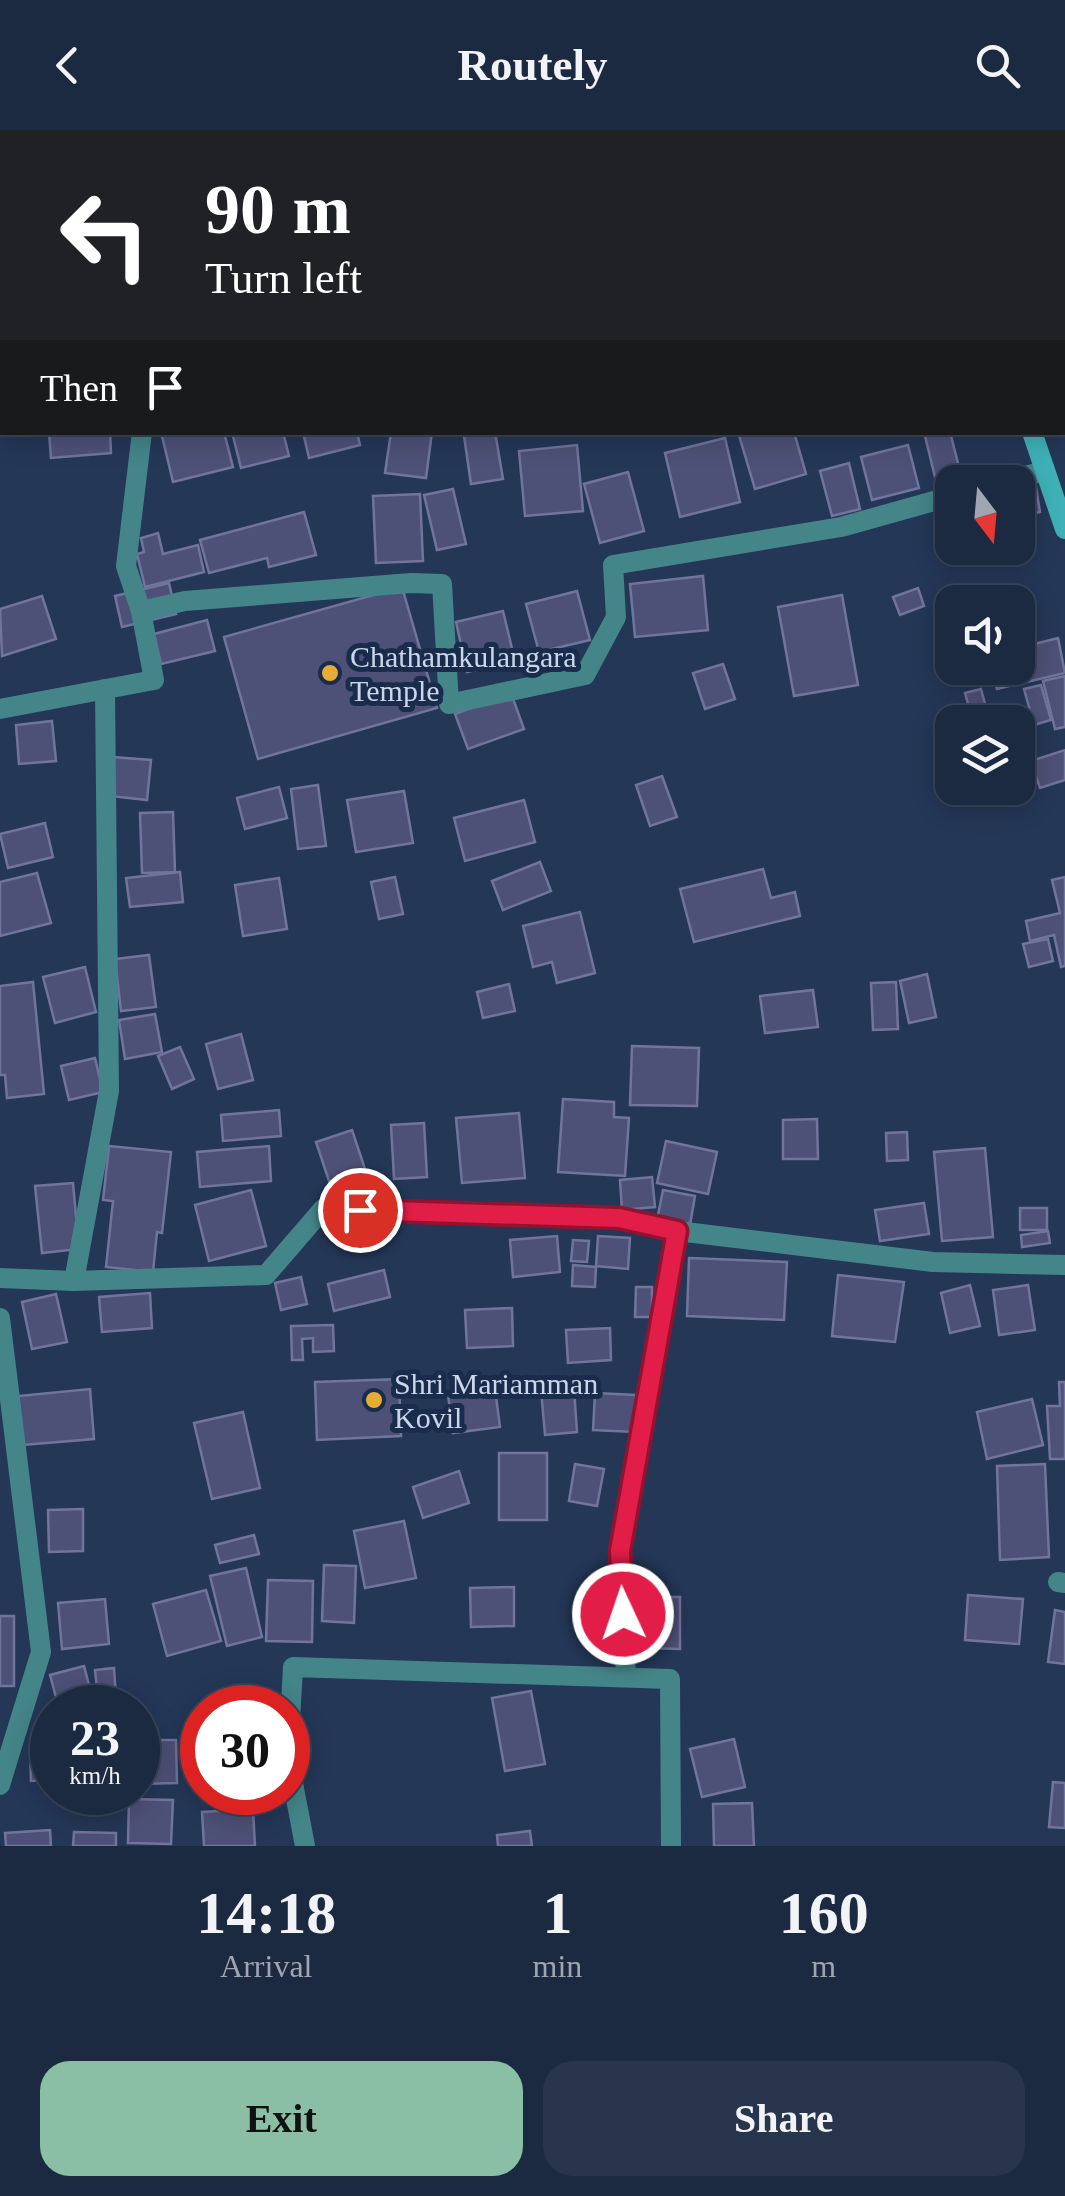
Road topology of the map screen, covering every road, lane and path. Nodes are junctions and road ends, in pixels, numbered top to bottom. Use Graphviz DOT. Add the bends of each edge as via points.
graph roads {
  1 [pos="142,435"];
  2 [pos="1033,435"];
  3 [pos="1054,484"];
  4 [pos="935,501"];
  5 [pos="1065,530"];
  6 [pos="141,611"];
  7 [pos="105,689"];
  8 [pos="0,709"];
  9 [pos="677,1231"];
  10 [pos="1065,1264"];
  11 [pos="0,1278"];
  12 [pos="74,1281"];
  13 [pos="0,1318"];
  14 [pos="626,1677"];
  15 [pos="0,1784"];
  16 [pos="305,1846"];
  17 [pos="671,1846"];
  1 -- 6 [label="street" via="126,566"];
  2 -- 3 [label="main road"];
  3 -- 5 [label="main road"];
  4 -- 6 [label="street" via="840,527 613,566 616,618 584,675 449,704 442,584 185,600"];
  6 -- 7 [label="street" via="154,680"];
  7 -- 8 [label="street"];
  7 -- 12 [label="street" via="108,1090"];
  9 -- 10 [label="street" via="933,1262"];
  9 -- 12 [label="street" via="619,1218 324,1209 266,1275"];
  9 -- 14 [label="street" via="620,1551"];
  11 -- 12 [label="street"];
  13 -- 15 [label="street" via="41,1652"];
  14 -- 16 [label="street" via="293,1668 288,1756"];
  14 -- 17 [label="street" via="670,1679"];
}
